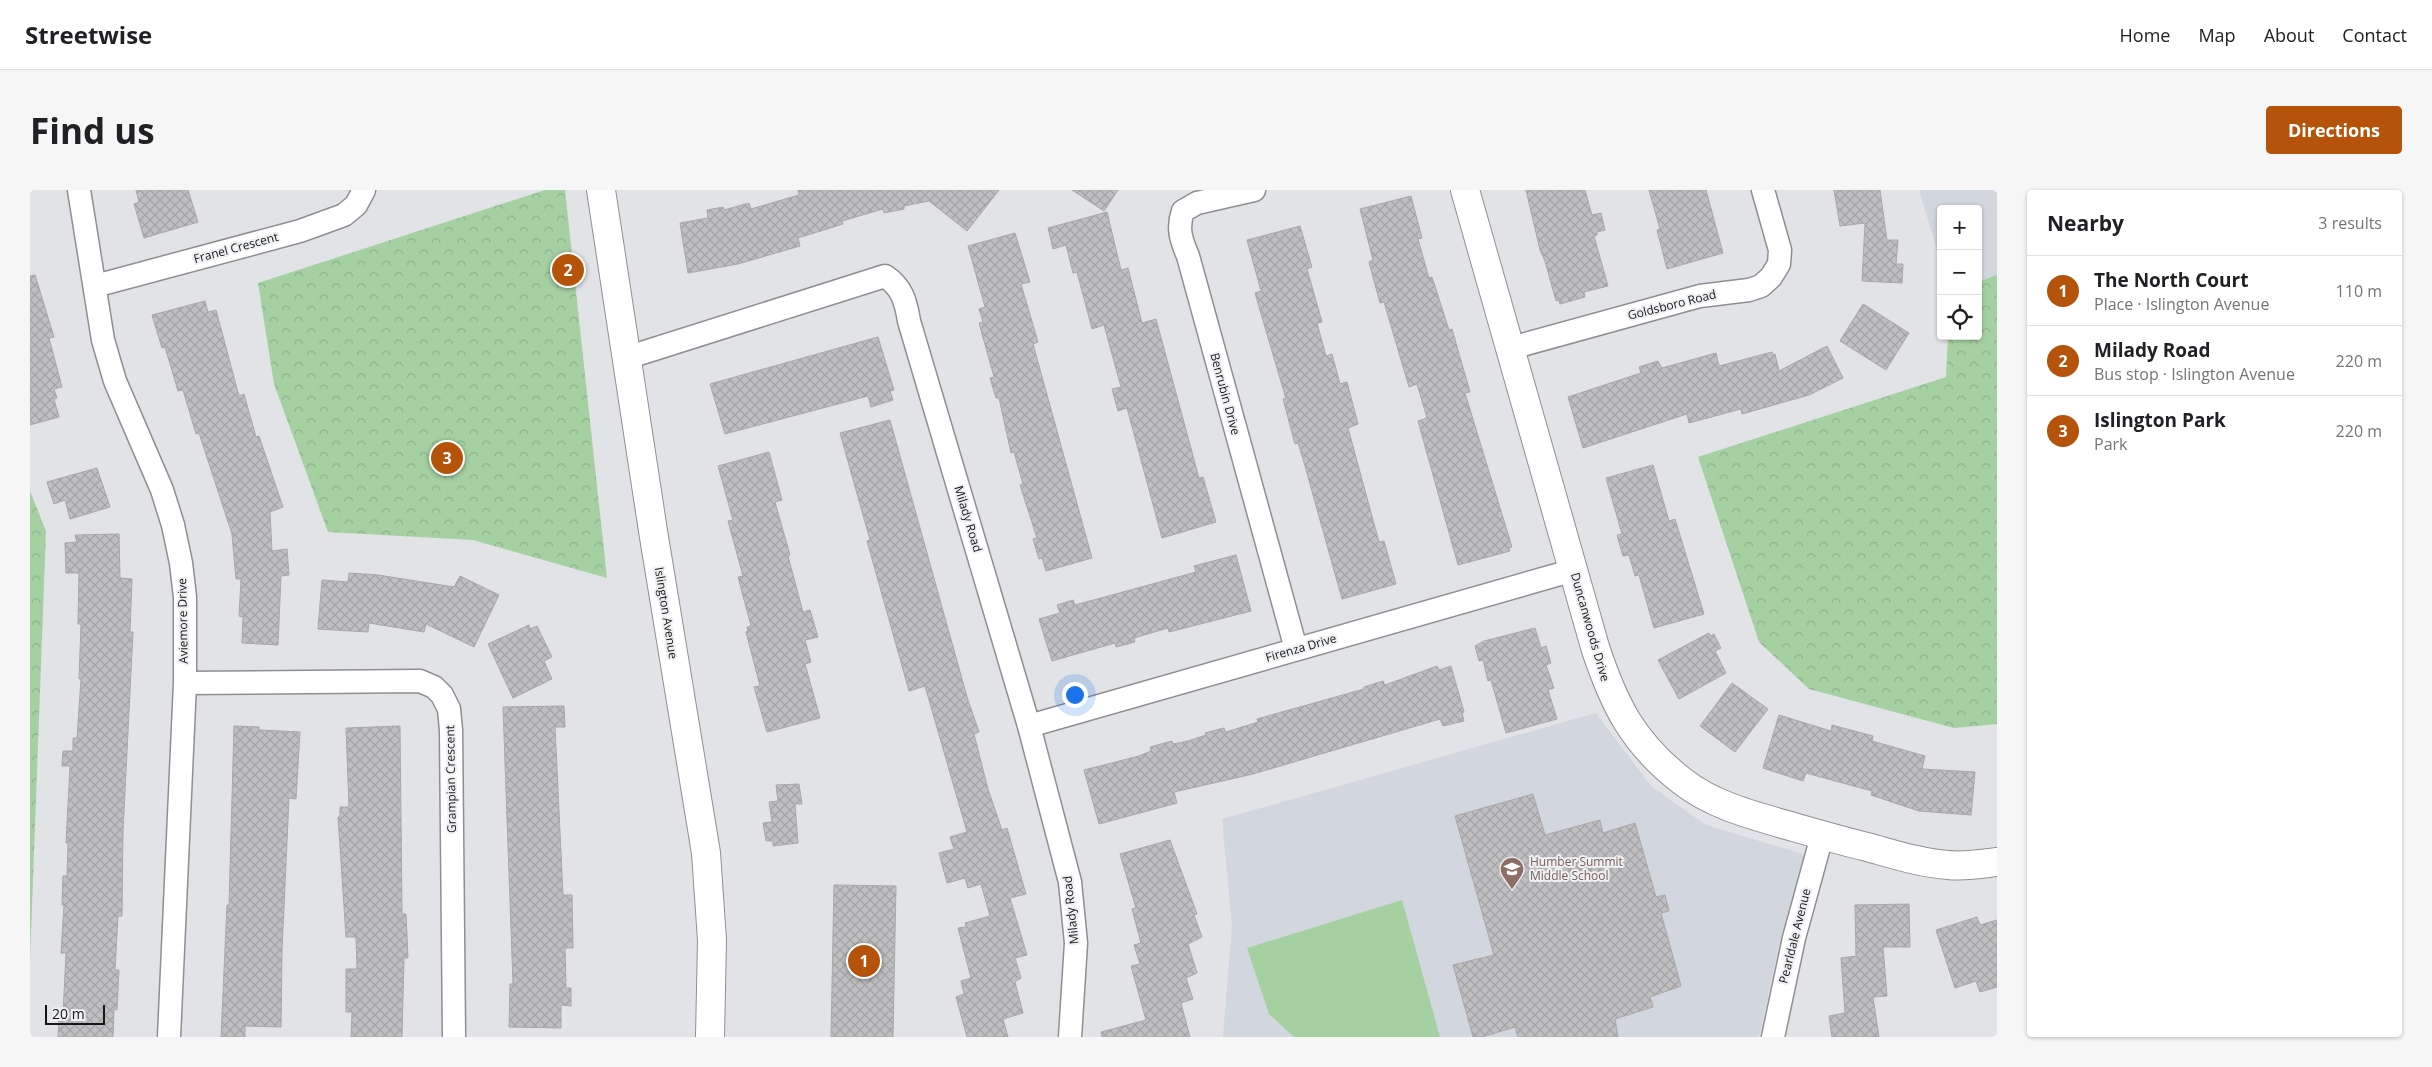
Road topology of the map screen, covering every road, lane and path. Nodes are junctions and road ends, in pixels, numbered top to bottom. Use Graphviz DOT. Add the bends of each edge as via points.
graph roads {
  1 [pos="79,190"];
  2 [pos="364,190"];
  3 [pos="601,190"];
  4 [pos="1254,190"];
  5 [pos="1465,190"];
  6 [pos="1763,190"];
  7 [pos="95,286"];
  8 [pos="1511,348"];
  9 [pos="626,358"];
  10 [pos="1574,570"];
  11 [pos="1296,649"];
  12 [pos="185,682"];
  13 [pos="1029,726"];
  14 [pos="1822,836"];
  15 [pos="1997,862"];
  16 [pos="169,1037"];
  17 [pos="454,1037"];
  18 [pos="710,1037"];
  19 [pos="1070,1037"];
  20 [pos="1773,1037"];
  1 -- 7 [label="street, Aviemore Drive"];
  2 -- 7 [label="street, Franel Crescent" via="356,205 344,215 300,231"];
  3 -- 9 [label="street, Islington Avenue"];
  4 -- 11 [label="street, Benrubin Drive" via="1198,203 1183,211 1179,223"];
  5 -- 8 [label="street, Duncanwoods Drive"];
  6 -- 8 [label="street, Goldsboro Road" via="1780,250 1779,264 1761,286 1700,296"];
  7 -- 12 [label="street, Aviemore Drive" via="103,340 115,381 150,458 173,525 185,597"];
  8 -- 10 [label="street, Duncanwoods Drive"];
  9 -- 13 [label="street, Milady Road" via="885,276 894,282 906,303"];
  9 -- 18 [label="street, Islington Avenue" via="706,853 712,940"];
  10 -- 11 [label="street, Firenza Drive"];
  10 -- 14 [label="street, Duncanwoods Drive" via="1608,688 1620,711 1646,746 1682,781 1717,802"];
  11 -- 13 [label="street, Firenza Drive"];
  12 -- 16 [label="street, Aviemore Drive"];
  12 -- 17 [label="street, Grampian Crescent" via="420,681 442,695 449,709 453,761"];
  13 -- 19 [label="street, Milady Road" via="1070,882 1076,943"];
  14 -- 15 [label="street, Duncanwoods Drive" via="1949,866"];
  14 -- 20 [label="street, Pearldale Avenue" via="1794,938"];
}
